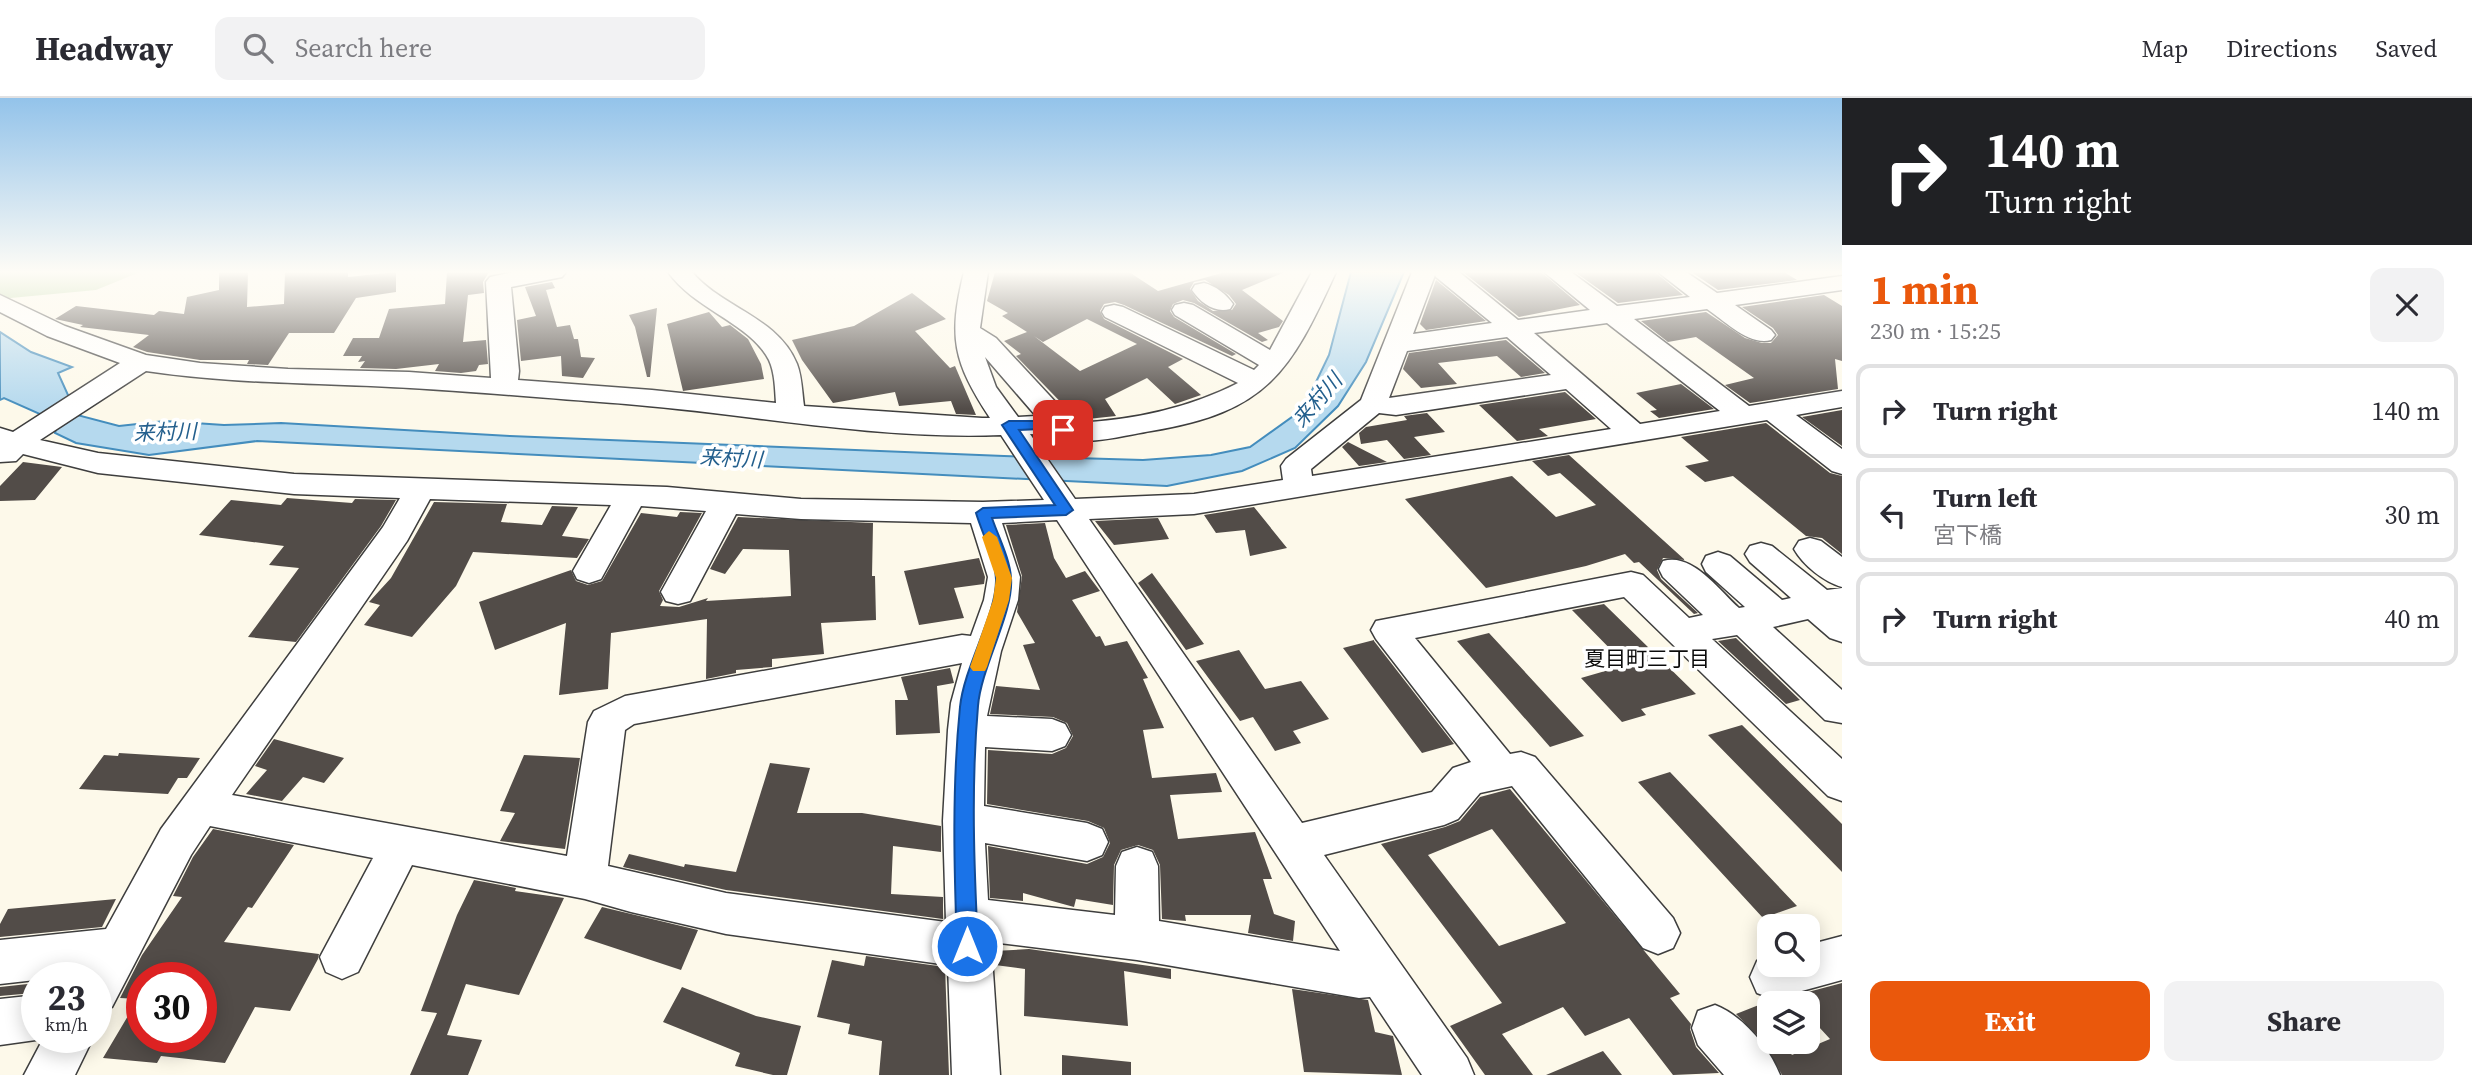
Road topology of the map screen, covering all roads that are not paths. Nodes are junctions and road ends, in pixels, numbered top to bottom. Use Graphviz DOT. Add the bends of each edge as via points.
graph roads {
  1 [pos="30,318"];
  2 [pos="501,318"];
  3 [pos="737,318"];
  4 [pos="967,318"];
  5 [pos="1126,318"];
  6 [pos="1189,318"];
  7 [pos="1302,318"];
  8 [pos="1407,318"];
  9 [pos="1500,318"];
  10 [pos="1593,318"];
  11 [pos="1615,318"];
  12 [pos="1737,318"];
  13 [pos="1514,329"];
  14 [pos="965,330"];
  15 [pos="1762,335"];
  16 [pos="1398,344"];
  17 [pos="136,365"];
  18 [pos="1265,372"];
  19 [pos="1573,380"];
  20 [pos="503,386"];
  21 [pos="1842,399"];
  22 [pos="1373,404"];
  23 [pos="1757,413"];
  24 [pos="791,414"];
  25 [pos="1063,430"];
  26 [pos="1013,431"];
  27 [pos="1634,433"];
  28 [pos="11,445"];
  29 [pos="1842,464"];
  30 [pos="1299,485"];
  31 [pos="420,488"];
  32 [pos="632,496"];
  33 [pos="726,502"];
  34 [pos="1063,506"];
  35 [pos="983,513"];
  36 [pos="1810,549"];
  37 [pos="1760,554"];
  38 [pos="1718,564"];
  39 [pos="1675,569"];
  40 [pos="589,571"];
  41 [pos="1842,575"];
  42 [pos="678,592"];
  43 [pos="1830,610"];
  44 [pos="1751,619"];
  45 [pos="1684,632"];
  46 [pos="982,651"];
  47 [pos="1840,708"];
  48 [pos="1780,724"];
  49 [pos="967,730"];
  50 [pos="1052,735"];
  51 [pos="1501,771"];
  52 [pos="1842,783"];
  53 [pos="201,807"];
  54 [pos="963,821"];
  55 [pos="1087,842"];
  56 [pos="1293,844"];
  57 [pos="401,846"];
  58 [pos="1138,866"];
  59 [pos="585,879"];
  60 [pos="967,932"];
  61 [pos="1658,933"];
  62 [pos="1137,939"];
  63 [pos="120,949"];
  64 [pos="342,957"];
  65 [pos="1842,958"];
  66 [pos="0,962"];
  67 [pos="112,963"];
  68 [pos="1820,964"];
  69 [pos="1380,973"];
  70 [pos="21,1020"];
  71 [pos="0,1022"];
  72 [pos="1715,1028"];
  73 [pos="61,1053"];
  74 [pos="48,1075"];
  75 [pos="976,1075"];
  76 [pos="1450,1075"];
  77 [pos="1756,1075"];
  1 -- 17 [label="street"];
  2 -- 20 [label="street"];
  3 -- 24 [label="street" via="757,330 782,360"];
  4 -- 14 [label="street"];
  5 -- 18 [label="street"];
  6 -- 18 [label="street"];
  7 -- 18 [label="street" via="1289,343"];
  8 -- 16 [label="street"];
  9 -- 13 [label="street"];
  10 -- 13 [label="street"];
  11 -- 23 [label="street"];
  12 -- 15 [label="street"];
  13 -- 16 [label="street"];
  13 -- 19 [label="street"];
  14 -- 25 [label="street" via="987,343"];
  14 -- 26 [label="street" via="984,387"];
  16 -- 22 [label="street"];
  17 -- 20 [label="street"];
  17 -- 28 [label="street"];
  18 -- 25 [label="street" via="1216,405 1176,418 1095,431"];
  19 -- 22 [label="street" via="1396,407"];
  19 -- 27 [label="street"];
  20 -- 24 [label="street"];
  21 -- 23 [label="street"];
  22 -- 30 [label="street" via="1296,466"];
  23 -- 27 [label="street"];
  23 -- 29 [label="street"];
  24 -- 26 [label="street"];
  25 -- 26 [label="street" via="1040,425"];
  26 -- 34 [label="street"];
  27 -- 30 [label="street"];
  28 -- 31 [label="street" via="98,463 294,484"];
  30 -- 34 [label="street" via="1194,504"];
  31 -- 32 [label="street"];
  31 -- 53 [label="street" via="396,533"];
  32 -- 33 [label="street"];
  32 -- 40 [label="street"];
  33 -- 35 [label="street" via="801,509"];
  33 -- 42 [label="street"];
  34 -- 35 [label="street"];
  34 -- 56 [label="street"];
  35 -- 46 [label="street" via="1004,578"];
  36 -- 41 [label="street"];
  37 -- 43 [label="street"];
  38 -- 44 [label="street"];
  39 -- 44 [label="street"];
  43 -- 44 [label="street"];
  44 -- 45 [label="street"];
  44 -- 47 [label="street"];
  45 -- 48 [label="street"];
  45 -- 51 [label="street" via="1631,584 1388,630"];
  46 -- 49 [label="street"];
  46 -- 59 [label="street" via="962,649 625,711 607,722"];
  47 -- 48 [label="street"];
  48 -- 52 [label="street"];
  49 -- 50 [label="street"];
  49 -- 54 [label="street"];
  51 -- 56 [label="street" via="1467,780 1444,807"];
  51 -- 61 [label="street" via="1521,769"];
  53 -- 57 [label="street"];
  53 -- 63 [label="street" via="176,842"];
  54 -- 55 [label="street"];
  54 -- 60 [label="street"];
  56 -- 69 [label="street"];
  57 -- 59 [label="street"];
  57 -- 64 [label="street"];
  58 -- 62 [label="street"];
  59 -- 60 [label="street" via="631,894 778,921"];
  60 -- 62 [label="street"];
  60 -- 75 [label="street"];
  62 -- 69 [label="street" via="1359,976"];
  63 -- 66 [label="street"];
  63 -- 67 [label="street"];
  65 -- 68 [label="street"];
  69 -- 76 [label="street"];
  70 -- 71 [label="street"];
  72 -- 77 [label="street"];
  73 -- 74 [label="street"];
}
